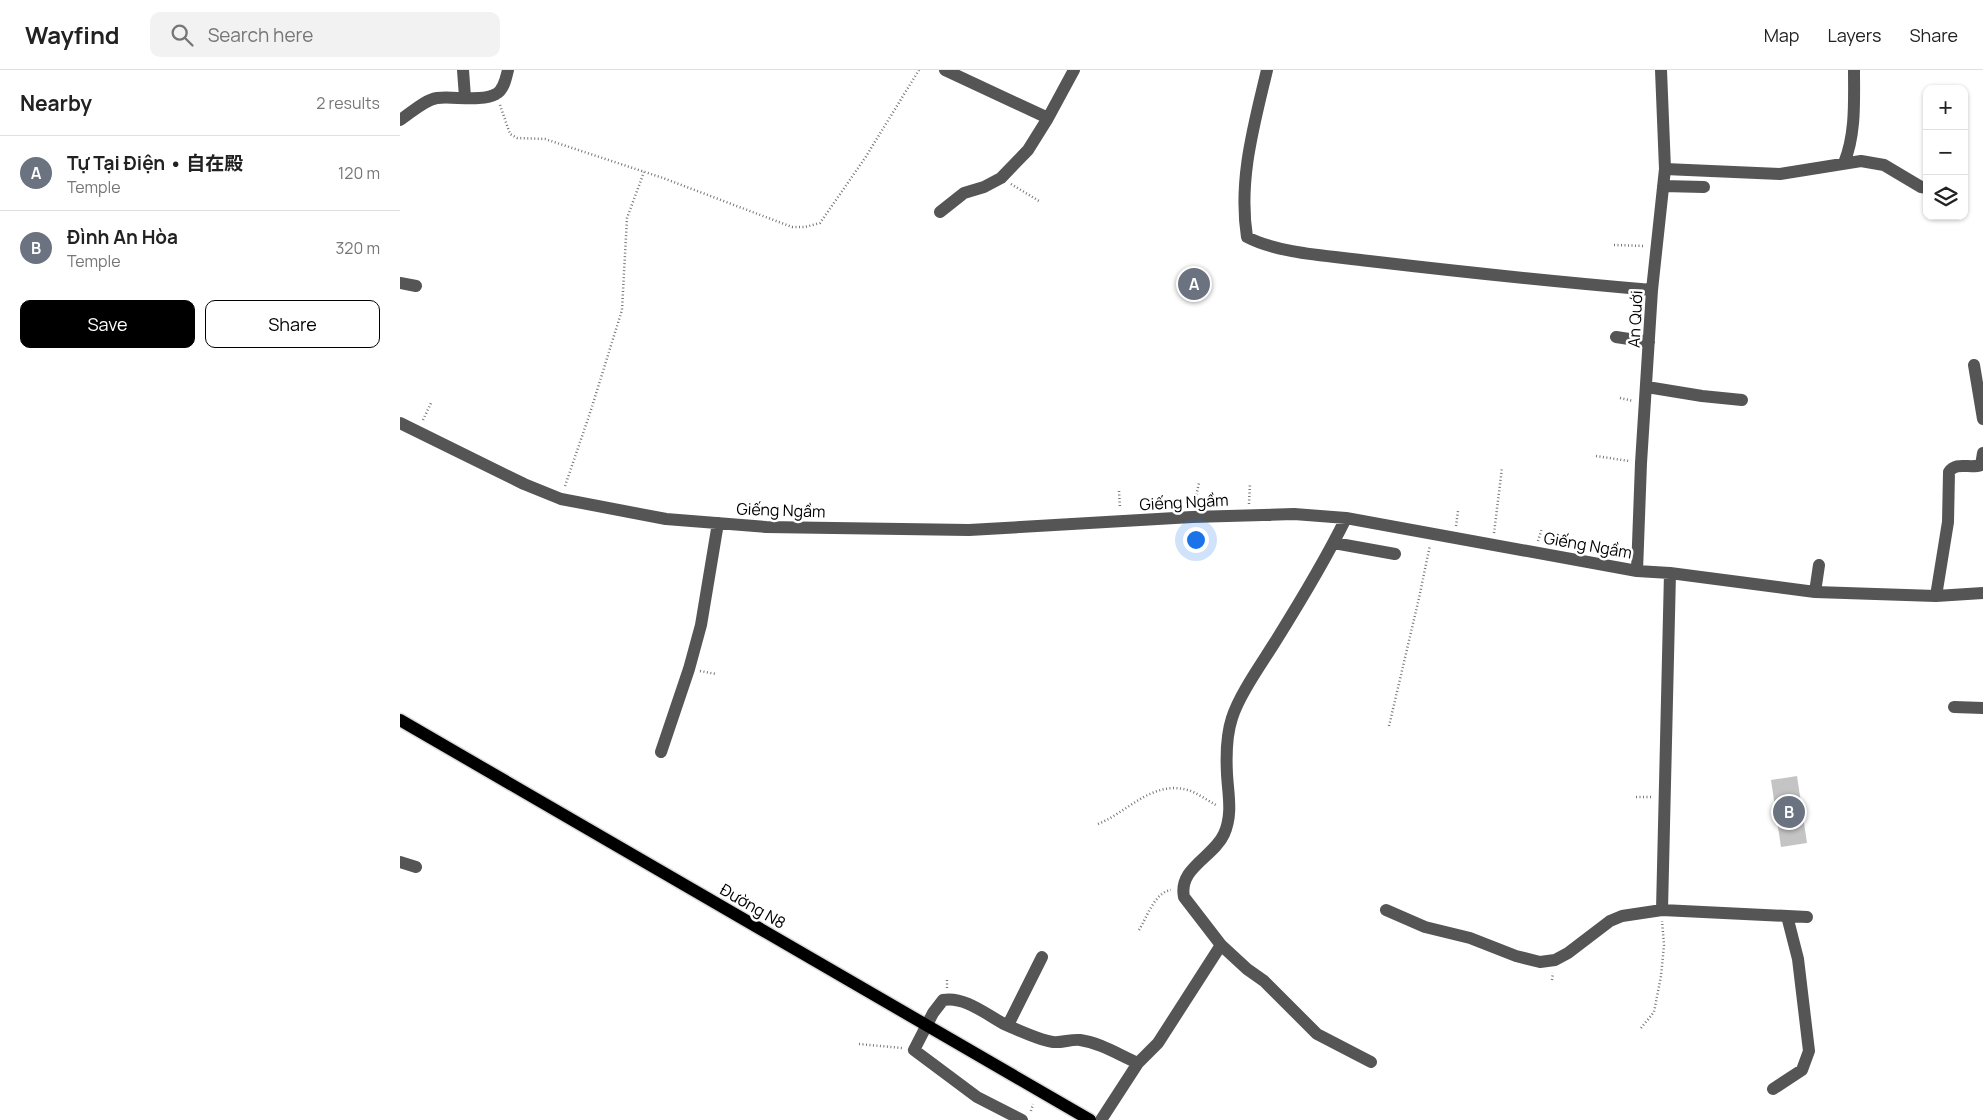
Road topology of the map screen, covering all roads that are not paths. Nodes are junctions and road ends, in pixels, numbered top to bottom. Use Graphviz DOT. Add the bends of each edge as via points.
graph roads {
  1 [pos="463,70"];
  2 [pos="508,70"];
  3 [pos="945,70"];
  4 [pos="1074,70"];
  5 [pos="1267,70"];
  6 [pos="1661,70"];
  7 [pos="1854,70"];
  8 [pos="465,97"];
  9 [pos="1048,118"];
  10 [pos="400,120"];
  11 [pos="1844,163"];
  12 [pos="1665,168"];
  13 [pos="1663,186"];
  14 [pos="1704,187"];
  15 [pos="1923,187"];
  16 [pos="940,212"];
  17 [pos="400,283"];
  18 [pos="416,286"];
  19 [pos="1652,290"];
  20 [pos="1616,337"];
  21 [pos="1649,342"];
  22 [pos="1974,365"];
  23 [pos="1647,387"];
  24 [pos="1742,400"];
  25 [pos="1983,418"];
  26 [pos="400,423"];
  27 [pos="1983,453"];
  28 [pos="1346,518"];
  29 [pos="718,523"];
  30 [pos="1334,543"];
  31 [pos="1395,554"];
  32 [pos="1819,565"];
  33 [pos="1637,570"];
  34 [pos="1670,573"];
  35 [pos="1815,592"];
  36 [pos="1983,593"];
  37 [pos="1936,596"];
  38 [pos="1954,707"];
  39 [pos="1983,708"];
  40 [pos="400,720"];
  41 [pos="661,752"];
  42 [pos="400,862"];
  43 [pos="416,867"];
  44 [pos="1386,910"];
  45 [pos="1662,910"];
  46 [pos="1788,916"];
  47 [pos="1807,917"];
  48 [pos="1221,945"];
  49 [pos="1042,957"];
  50 [pos="926,1025"];
  51 [pos="1008,1025"];
  52 [pos="1370,1062"];
  53 [pos="1138,1063"];
  54 [pos="1773,1089"];
  55 [pos="1022,1120"];
  56 [pos="1090,1120"];
  57 [pos="1101,1120"];
  1 -- 8 [label="street"];
  2 -- 8 [label="street" via="504,86 496,94"];
  3 -- 9 [label="street"];
  4 -- 9 [label="street"];
  5 -- 19 [label="street" via="1248,153 1244,216 1247,237 1262,246 1496,276"];
  6 -- 12 [label="street, An Quới"];
  7 -- 11 [label="street" via="1850,142"];
  8 -- 10 [label="street" via="436,98"];
  9 -- 16 [label="street" via="1028,150 1001,178 964,193"];
  11 -- 12 [label="street" via="1780,174"];
  11 -- 15 [label="street" via="1884,165"];
  12 -- 13 [label="street, An Quới"];
  13 -- 14 [label="street"];
  13 -- 19 [label="street, An Quới"];
  17 -- 18 [label="street"];
  19 -- 21 [label="street, An Quới"];
  20 -- 21 [label="street"];
  21 -- 23 [label="street, An Quới"];
  22 -- 25 [label="street"];
  23 -- 24 [label="street"];
  23 -- 33 [label="street, An Quới"];
  26 -- 29 [label="street, Giếng Ngầm" via="560,499 666,519"];
  27 -- 37 [label="street" via="1981,465 1959,466 1949,472 1948,522"];
  28 -- 29 [label="street, Giếng Ngầm" via="1249,515 969,530 766,527"];
  28 -- 30 [label="street"];
  28 -- 33 [label="street, Giếng Ngầm"];
  29 -- 41 [label="street" via="701,625"];
  30 -- 31 [label="street"];
  30 -- 48 [label="street" via="1232,716 1227,736 1230,814 1216,847 1188,872 1182,889 1184,897"];
  32 -- 35 [label="street"];
  33 -- 34 [label="street, Giếng Ngầm"];
  34 -- 35 [label="street, Giếng Ngầm"];
  34 -- 45 [label="street"];
  35 -- 37 [label="street, Giếng Ngầm"];
  36 -- 37 [label="street, Giếng Ngầm"];
  38 -- 39 [label="street"];
  40 -- 50 [label="main road, Đường N8"];
  42 -- 43 [label="street"];
  44 -- 45 [label="street" via="1425,927 1470,938 1540,962 1555,960 1568,953 1610,921 1629,914"];
  45 -- 46 [label="street"];
  46 -- 47 [label="street"];
  46 -- 54 [label="street" via="1798,959 1809,1051 1802,1070"];
  48 -- 52 [label="street" via="1264,981 1317,1034"];
  48 -- 53 [label="street" via="1158,1042"];
  49 -- 51 [label="street"];
  50 -- 51 [label="street" via="943,1000 951,998"];
  50 -- 55 [label="street" via="914,1050 977,1097"];
  50 -- 56 [label="main road, Đường N8"];
  51 -- 53 [label="street" via="1053,1042 1080,1040 1098,1044"];
  53 -- 57 [label="street"];
}
